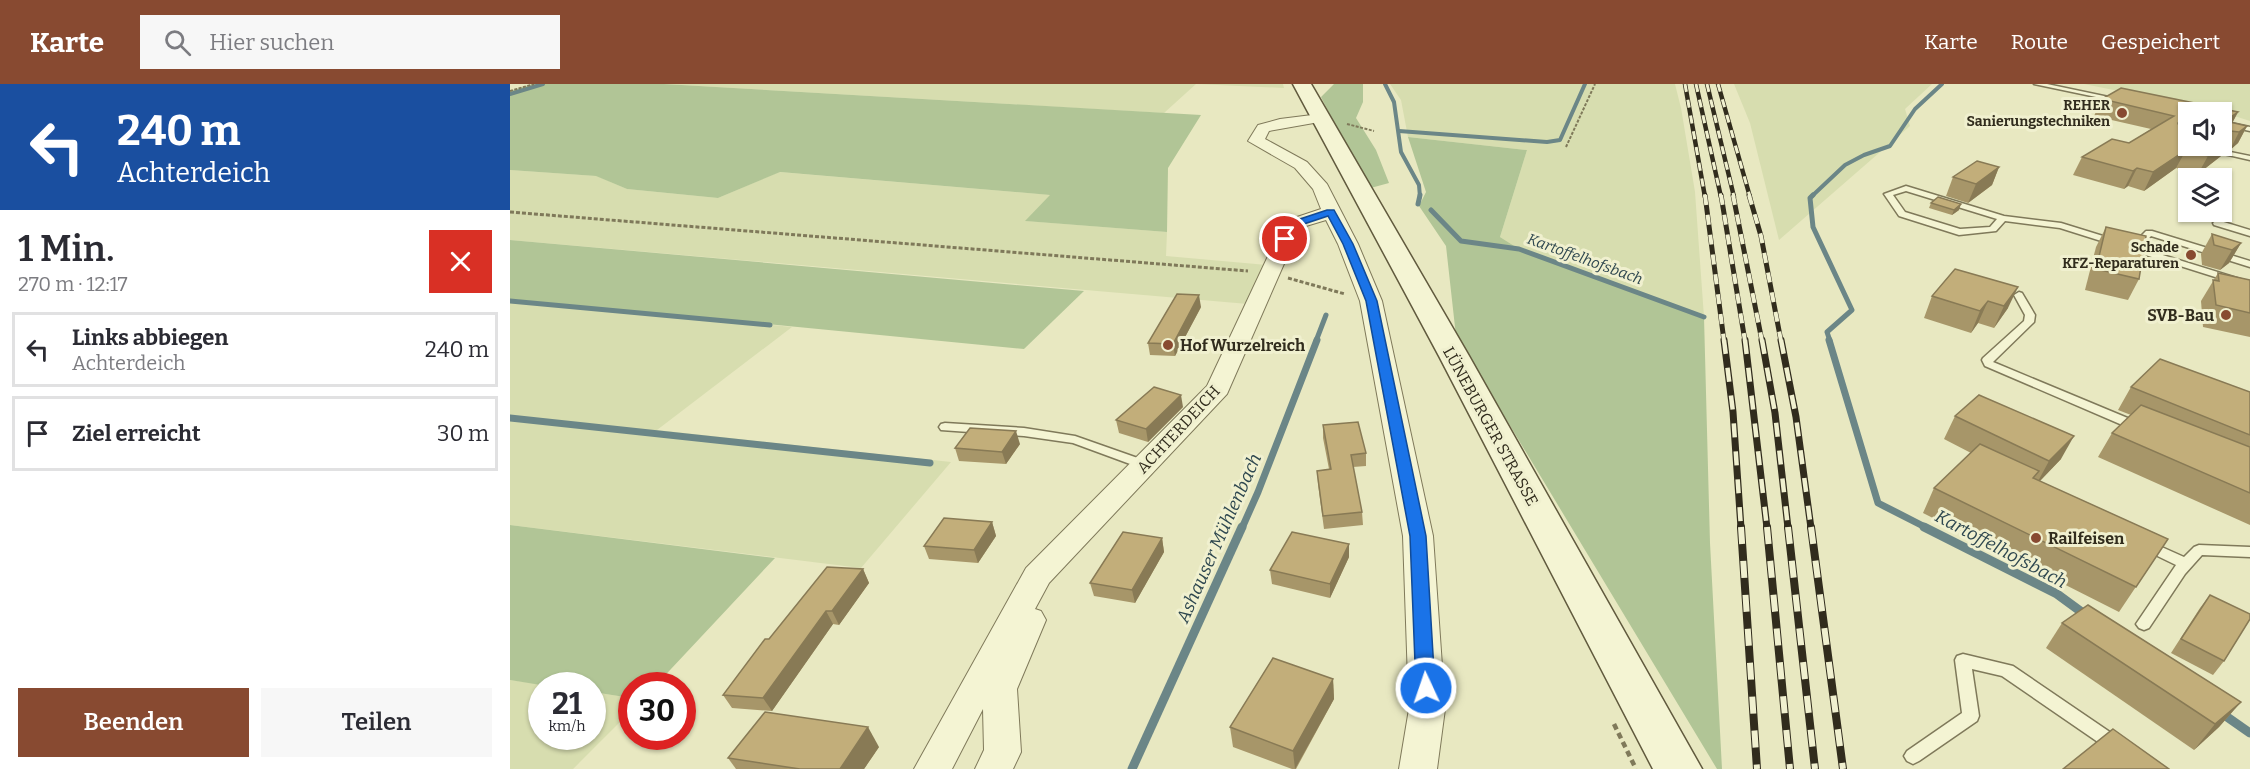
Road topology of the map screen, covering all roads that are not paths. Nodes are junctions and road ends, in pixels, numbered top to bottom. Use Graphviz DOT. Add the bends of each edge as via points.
graph roads {
  1 [pos="1302,84"];
  2 [pos="2037,84"];
  3 [pos="2126,102"];
  4 [pos="1320,117"];
  5 [pos="2232,125"];
  6 [pos="2250,129"];
  7 [pos="2232,154"];
  8 [pos="2250,158"];
  9 [pos="1331,212"];
  10 [pos="2003,218"];
  11 [pos="2217,223"];
  12 [pos="2250,233"];
  13 [pos="2133,249"];
  14 [pos="2250,264"];
  15 [pos="2250,285"];
  16 [pos="2019,295"];
  17 [pos="945,427"];
  18 [pos="2145,430"];
  19 [pos="1145,465"];
  20 [pos="2133,539"];
  21 [pos="2250,552"];
  22 [pos="2186,564"];
  23 [pos="1037,576"];
  24 [pos="2144,624"];
  25 [pos="1913,756"];
  26 [pos="2131,756"];
  27 [pos="1674,762"];
  28 [pos="933,769"];
  29 [pos="994,769"];
  30 [pos="1418,769"];
  1 -- 4 [label="main road, LÜNEBURGER STRASSE"];
  2 -- 3 [label="lane"];
  4 -- 9 [label="street" via="1263,128 1256,141 1300,165 1321,188"];
  4 -- 27 [label="main road, LÜNEBURGER STRASSE"];
  5 -- 6 [label="lane"];
  7 -- 8 [label="lane"];
  9 -- 19 [label="street, ACHTERDEICH" via="1300,222 1285,239 1218,389"];
  9 -- 30 [label="street" via="1371,301 1418,536 1427,709"];
  10 -- 10 [label="lane" via="1906,188 1888,194 1902,214 1959,232 1993,229"];
  10 -- 13 [label="lane" via="2061,226"];
  11 -- 12 [label="lane"];
  13 -- 14 [label="lane" via="2149,233"];
  13 -- 15 [label="lane"];
  16 -- 18 [label="lane" via="2029,322 1987,360 1989,364"];
  17 -- 19 [label="lane" via="1075,440"];
  19 -- 23 [label="street, ACHTERDEICH"];
  20 -- 22 [label="lane"];
  21 -- 22 [label="lane" via="2199,550"];
  22 -- 24 [label="lane"];
  23 -- 28 [label="street, ACHTERDEICH"];
  23 -- 29 [label="street" via="1030,621 1000,688 1004,752"];
  25 -- 26 [label="lane" via="1971,716 1963,660 2007,671"];
}
